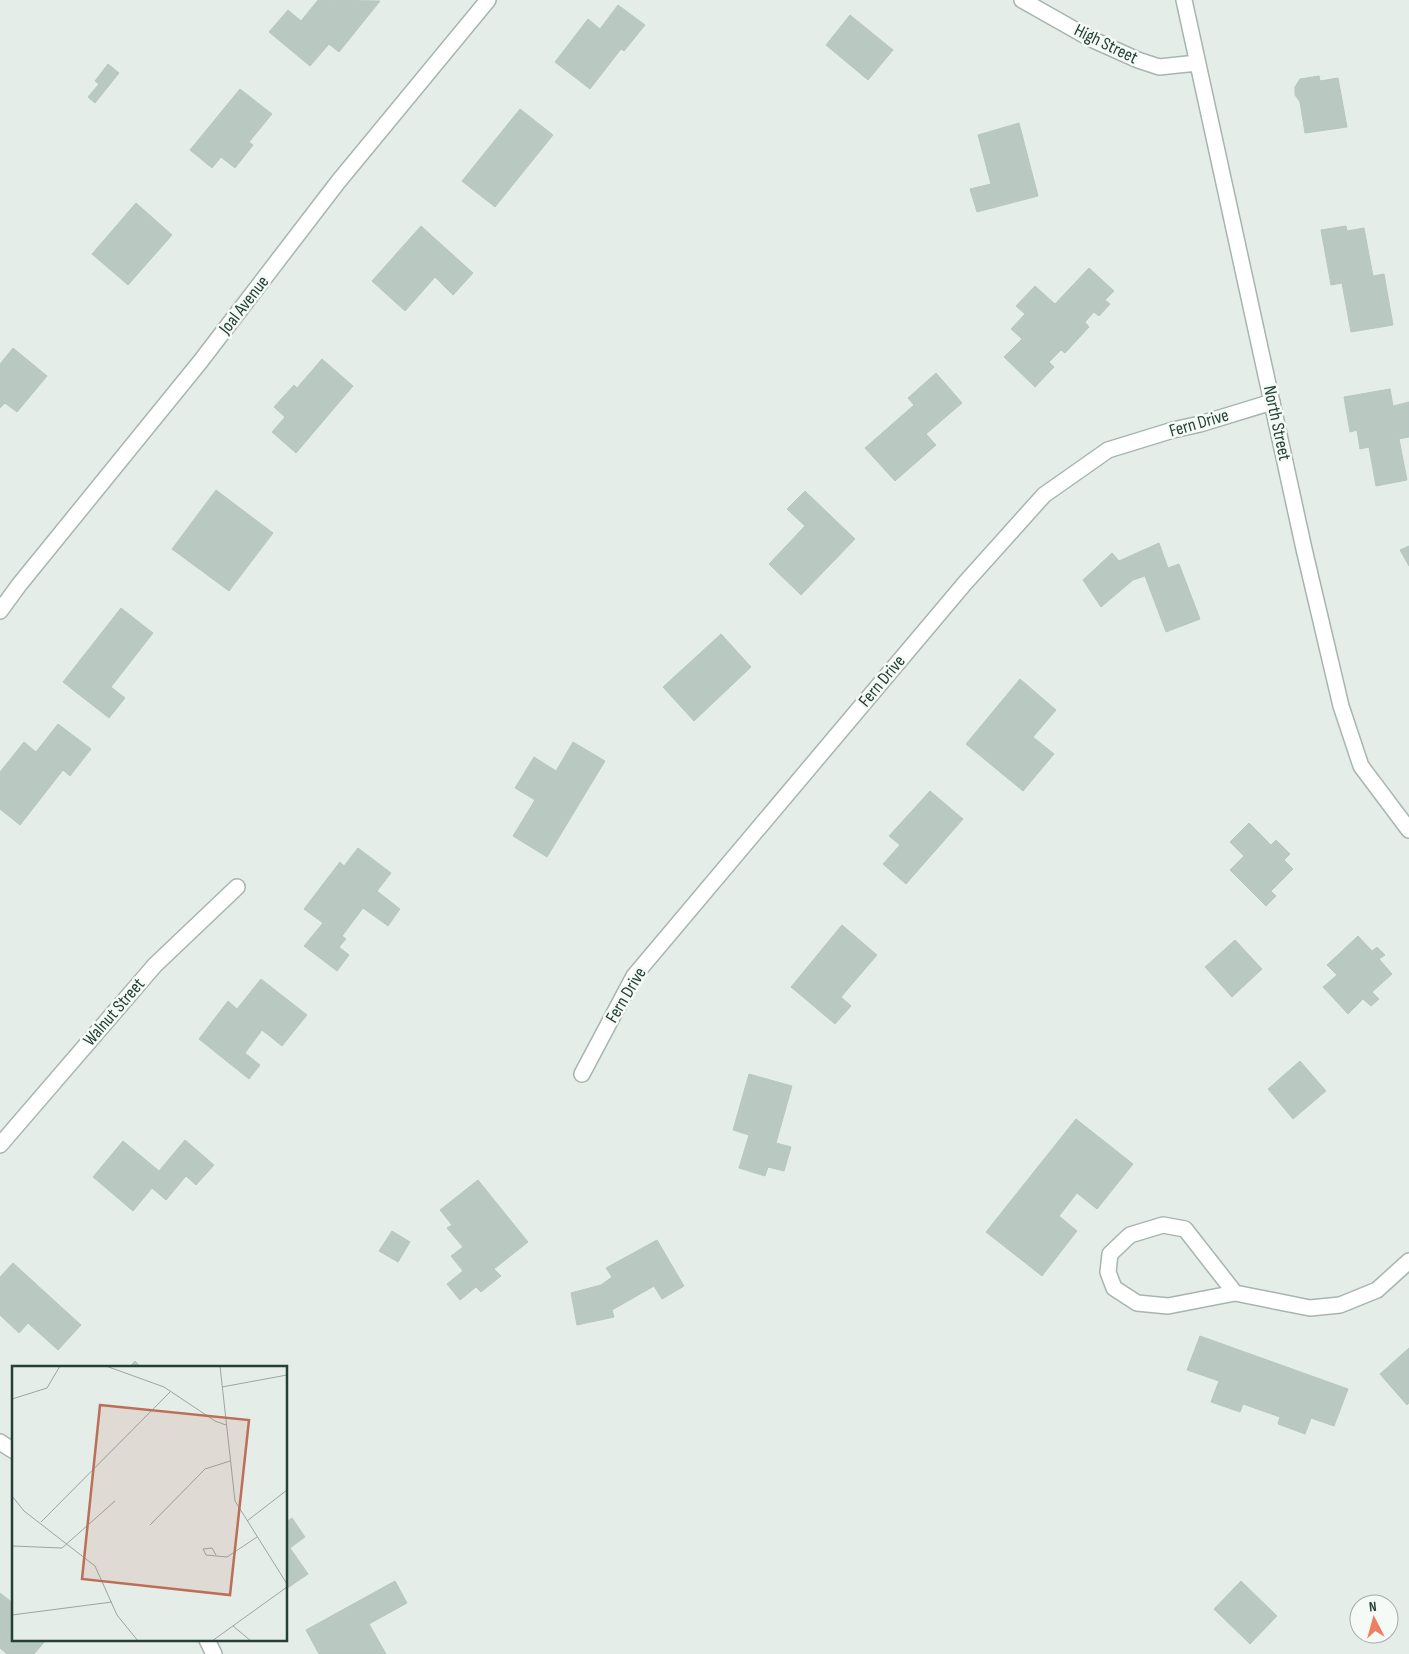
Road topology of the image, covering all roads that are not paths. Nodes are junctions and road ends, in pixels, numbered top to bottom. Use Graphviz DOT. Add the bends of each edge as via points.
graph roads {
  1 [pos="488,0"];
  2 [pos="1022,0"];
  3 [pos="1184,0"];
  4 [pos="1196,63"];
  5 [pos="1272,402"];
  6 [pos="0,611"];
  7 [pos="1409,830"];
  8 [pos="237,887"];
  9 [pos="582,1074"];
  10 [pos="0,1145"];
  11 [pos="1409,1261"];
  12 [pos="1235,1293"];
  13 [pos="0,1442"];
  14 [pos="12,1451"];
  15 [pos="208,1642"];
  16 [pos="214,1654"];
  1 -- 6 [label="street, Joal Avenue" via="338,182 200,362"];
  2 -- 4 [label="street, High Street" via="1091,39 1138,60 1159,67"];
  3 -- 4 [label="street, North Street"];
  4 -- 5 [label="street, North Street"];
  5 -- 7 [label="street, North Street" via="1341,706 1361,766"];
  5 -- 9 [label="street, Fern Drive" via="1108,450 1044,495 965,583 634,976"];
  8 -- 10 [label="street, Walnut Street" via="155,965"];
  11 -- 12 [label="street" via="1377,1290 1340,1305 1310,1308"];
  12 -- 12 [label="street" via="1168,1306 1137,1303 1114,1288 1108,1272 1110,1254 1130,1235 1164,1225 1185,1229"];
  13 -- 14 [label="street"];
  15 -- 16 [label="street"];
}
